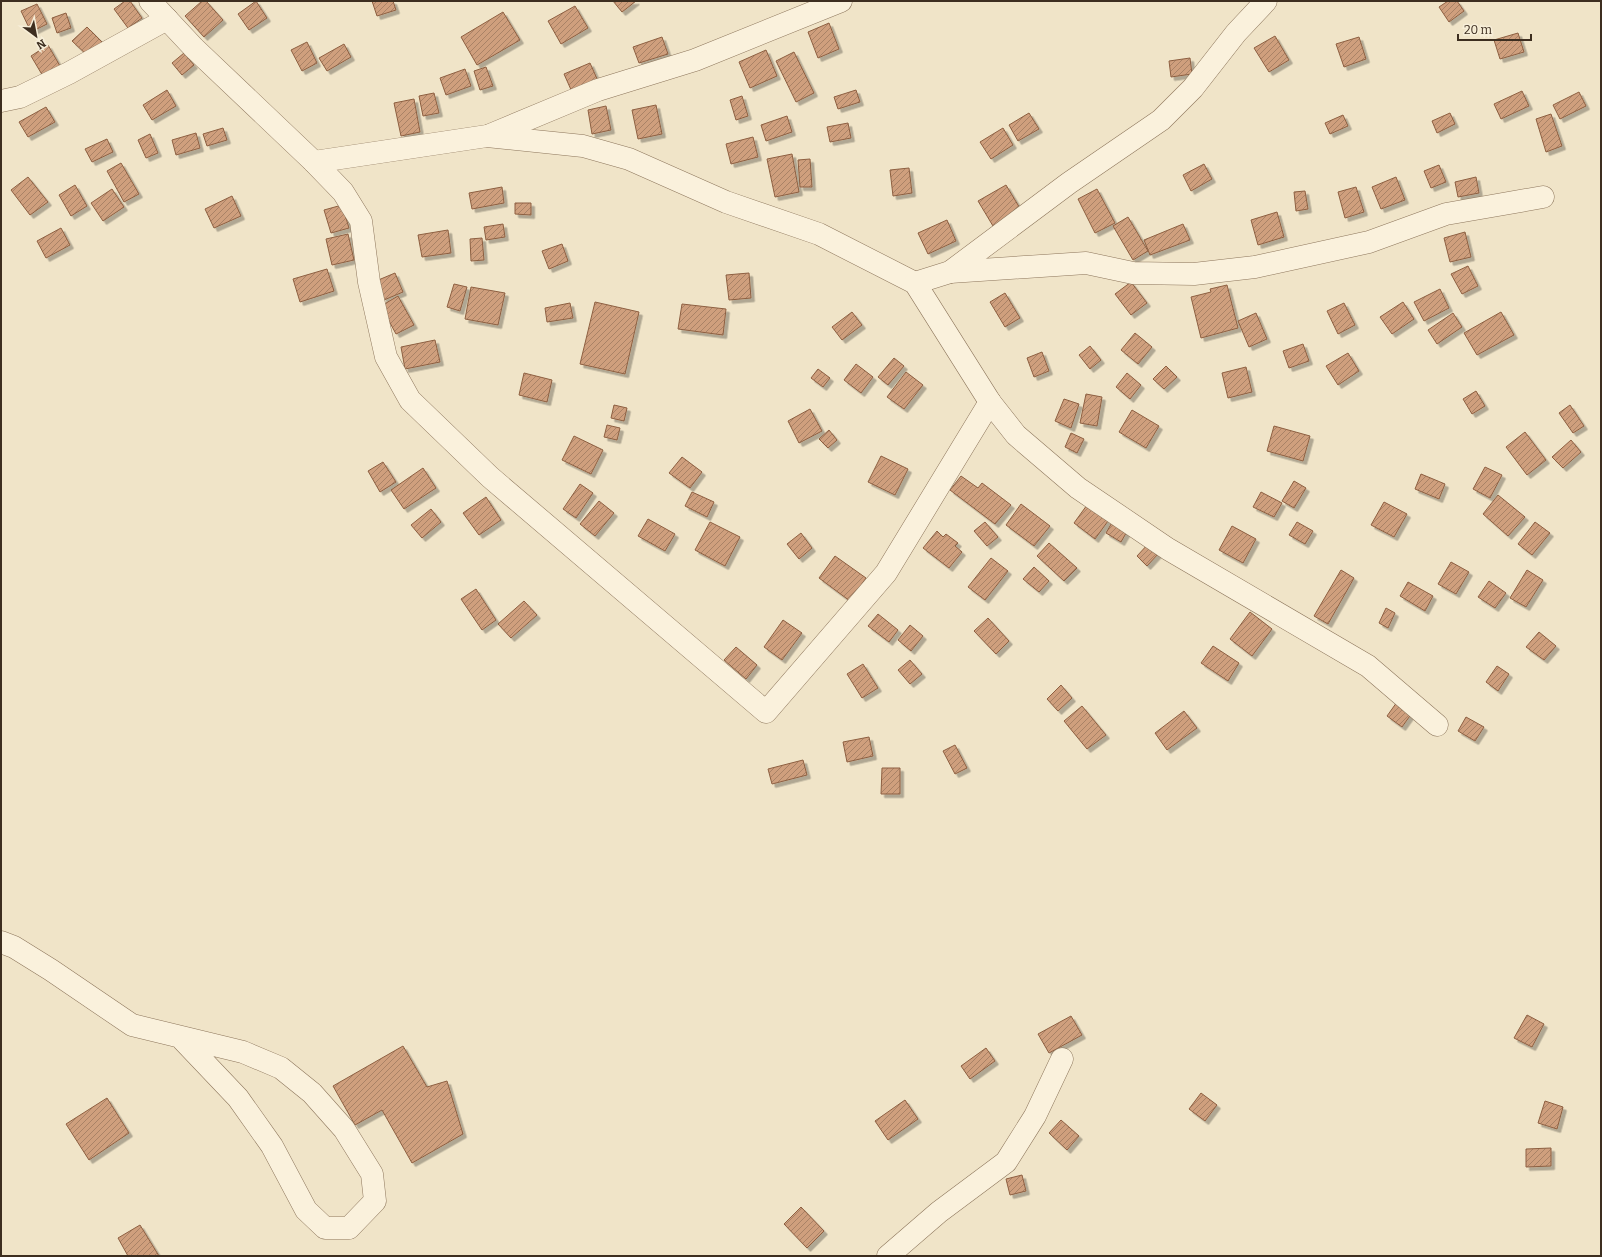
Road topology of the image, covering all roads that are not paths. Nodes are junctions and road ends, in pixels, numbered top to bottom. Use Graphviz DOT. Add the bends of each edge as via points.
graph roads {
  1 [pos="150,1"];
  2 [pos="841,1"];
  3 [pos="1266,1"];
  4 [pos="167,19"];
  5 [pos="1,101"];
  6 [pos="487,136"];
  7 [pos="314,162"];
  8 [pos="1543,197"];
  9 [pos="950,272"];
  10 [pos="915,283"];
  11 [pos="990,402"];
  12 [pos="1437,725"];
  13 [pos="1,942"];
  14 [pos="182,1038"];
  15 [pos="1062,1059"];
  16 [pos="888,1256"];
  1 -- 4 [label="street"];
  2 -- 6 [label="street" via="695,60 598,90"];
  3 -- 9 [label="street" via="1236,33 1193,88 1161,120 1070,183"];
  4 -- 5 [label="street" via="69,73 20,97"];
  4 -- 7 [label="street"];
  6 -- 7 [label="street"];
  6 -- 10 [label="street" via="583,146 629,159 726,202 819,234"];
  7 -- 11 [label="street" via="343,192 361,221 369,282 386,357 410,400 490,477 766,712 886,574"];
  8 -- 9 [label="street" via="1446,214 1369,242 1247,268 1194,274 1133,273 1086,263"];
  9 -- 10 [label="street"];
  10 -- 11 [label="street"];
  11 -- 12 [label="street" via="1016,435 1078,488 1168,549 1368,666"];
  13 -- 14 [label="street" via="51,970 132,1025"];
  14 -- 14 [label="street" via="238,1098 272,1146 306,1210 325,1228 349,1228 374,1201 372,1174 344,1129 312,1093 281,1068 243,1052"];
  15 -- 16 [label="street" via="1035,1116 1006,1162 939,1212"];
}
